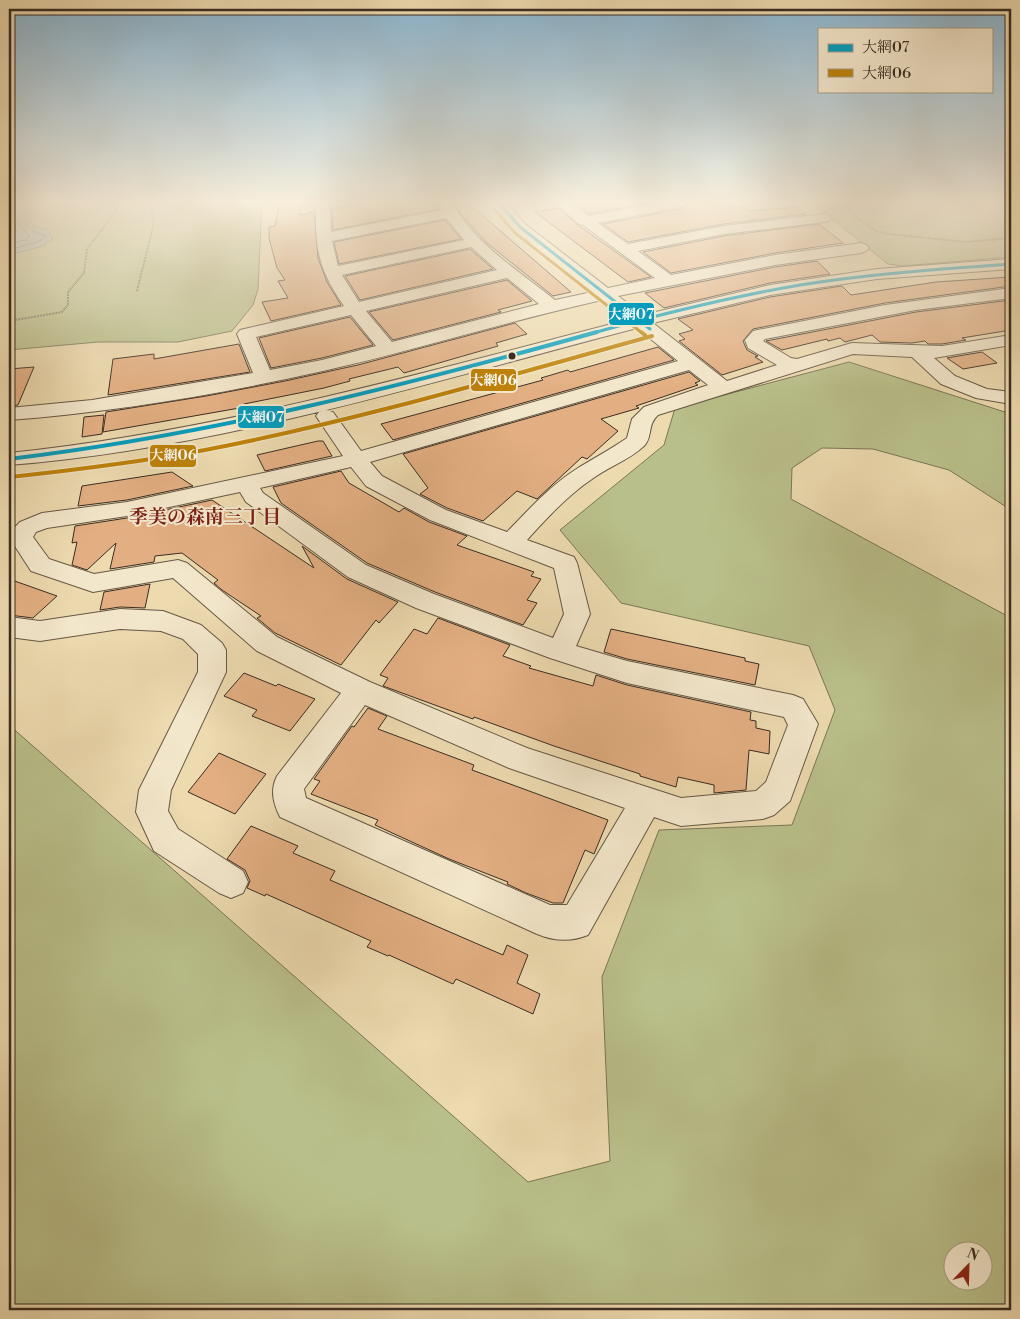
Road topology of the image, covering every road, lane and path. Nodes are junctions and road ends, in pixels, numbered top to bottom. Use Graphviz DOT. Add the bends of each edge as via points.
graph roads {
  1 [pos="85,265"];
  2 [pos="144,265"];
  3 [pos="331,265"];
  4 [pos="369,265"];
  5 [pos="502,265"];
  6 [pos="568,265"];
  7 [pos="646,265"];
  8 [pos="751,265"];
  9 [pos="881,265"];
  10 [pos="1004,265"];
  11 [pos="334,272"];
  12 [pos="511,272"];
  13 [pos="893,274"];
  14 [pos="668,280"];
  15 [pos="137,291"];
  16 [pos="1011,293"];
  17 [pos="606,294"];
  18 [pos="929,302"];
  19 [pos="552,306"];
  20 [pos="355,308"];
  21 [pos="9,321"];
  22 [pos="645,325"];
  23 [pos="1011,340"];
  24 [pos="388,348"];
  25 [pos="917,352"];
  26 [pos="692,363"];
  27 [pos="798,365"];
  28 [pos="264,376"];
  29 [pos="714,391"];
  30 [pos="1011,398"];
  31 [pos="9,414"];
  32 [pos="326,416"];
  33 [pos="9,459"];
  34 [pos="356,459"];
  35 [pos="9,470"];
  36 [pos="247,484"];
  37 [pos="510,543"];
  38 [pos="9,627"];
  39 [pos="560,651"];
  40 [pos="360,690"];
  41 [pos="646,802"];
  42 [pos="231,882"];
  1 -- 21 [label="path" via="84,272 68,292 68,305 62,312"];
  2 -- 15 [label="path"];
  3 -- 11 [label="street"];
  4 -- 11 [label="street"];
  5 -- 12 [label="street"];
  6 -- 17 [label="street"];
  7 -- 14 [label="street"];
  8 -- 14 [label="street"];
  9 -- 13 [label="street"];
  10 -- 13 [label="street"];
  11 -- 20 [label="street" via="343,293"];
  12 -- 19 [label="street"];
  12 -- 20 [label="street"];
  13 -- 18 [label="street"];
  13 -- 22 [label="street" via="879,280"];
  14 -- 17 [label="street"];
  16 -- 18 [label="street"];
  17 -- 19 [label="street"];
  17 -- 22 [label="street"];
  18 -- 27 [label="street" via="759,335 754,340 754,344 786,363"];
  19 -- 24 [label="street"];
  20 -- 24 [label="street"];
  20 -- 28 [label="street" via="246,334"];
  22 -- 26 [label="street"];
  22 -- 32 [label="street"];
  22 -- 33 [label="street" via="301,410 114,445"];
  23 -- 25 [label="street" via="942,352"];
  24 -- 28 [label="street"];
  25 -- 27 [label="street" via="852,348"];
  25 -- 30 [label="street" via="948,380 983,394"];
  26 -- 29 [label="street" via="720,385"];
  26 -- 34 [label="street"];
  27 -- 29 [label="street"];
  28 -- 31 [label="street" via="157,397"];
  29 -- 37 [label="street" via="651,411 642,419 637,441 585,473 549,502"];
  32 -- 34 [label="street"];
  32 -- 35 [label="street" via="160,450"];
  34 -- 36 [label="street"];
  34 -- 37 [label="street" via="374,481 438,515"];
  36 -- 39 [label="street" via="254,497 357,572"];
  36 -- 40 [label="street" via="127,509 42,521 28,527 20,536 40,565 93,583 178,569 267,644"];
  37 -- 39 [label="street" via="565,563 577,614"];
  38 -- 42 [label="street" via="40,631 120,619 162,621 192,632 212,650 212,672 155,790 152,812 166,840"];
  39 -- 41 [label="street" via="627,672 792,707 804,724 779,791 763,805 682,812"];
  40 -- 41 [label="street" via="520,759"];
  40 -- 41 [label="street" via="288,786 291,807 549,922 576,923"];
}
